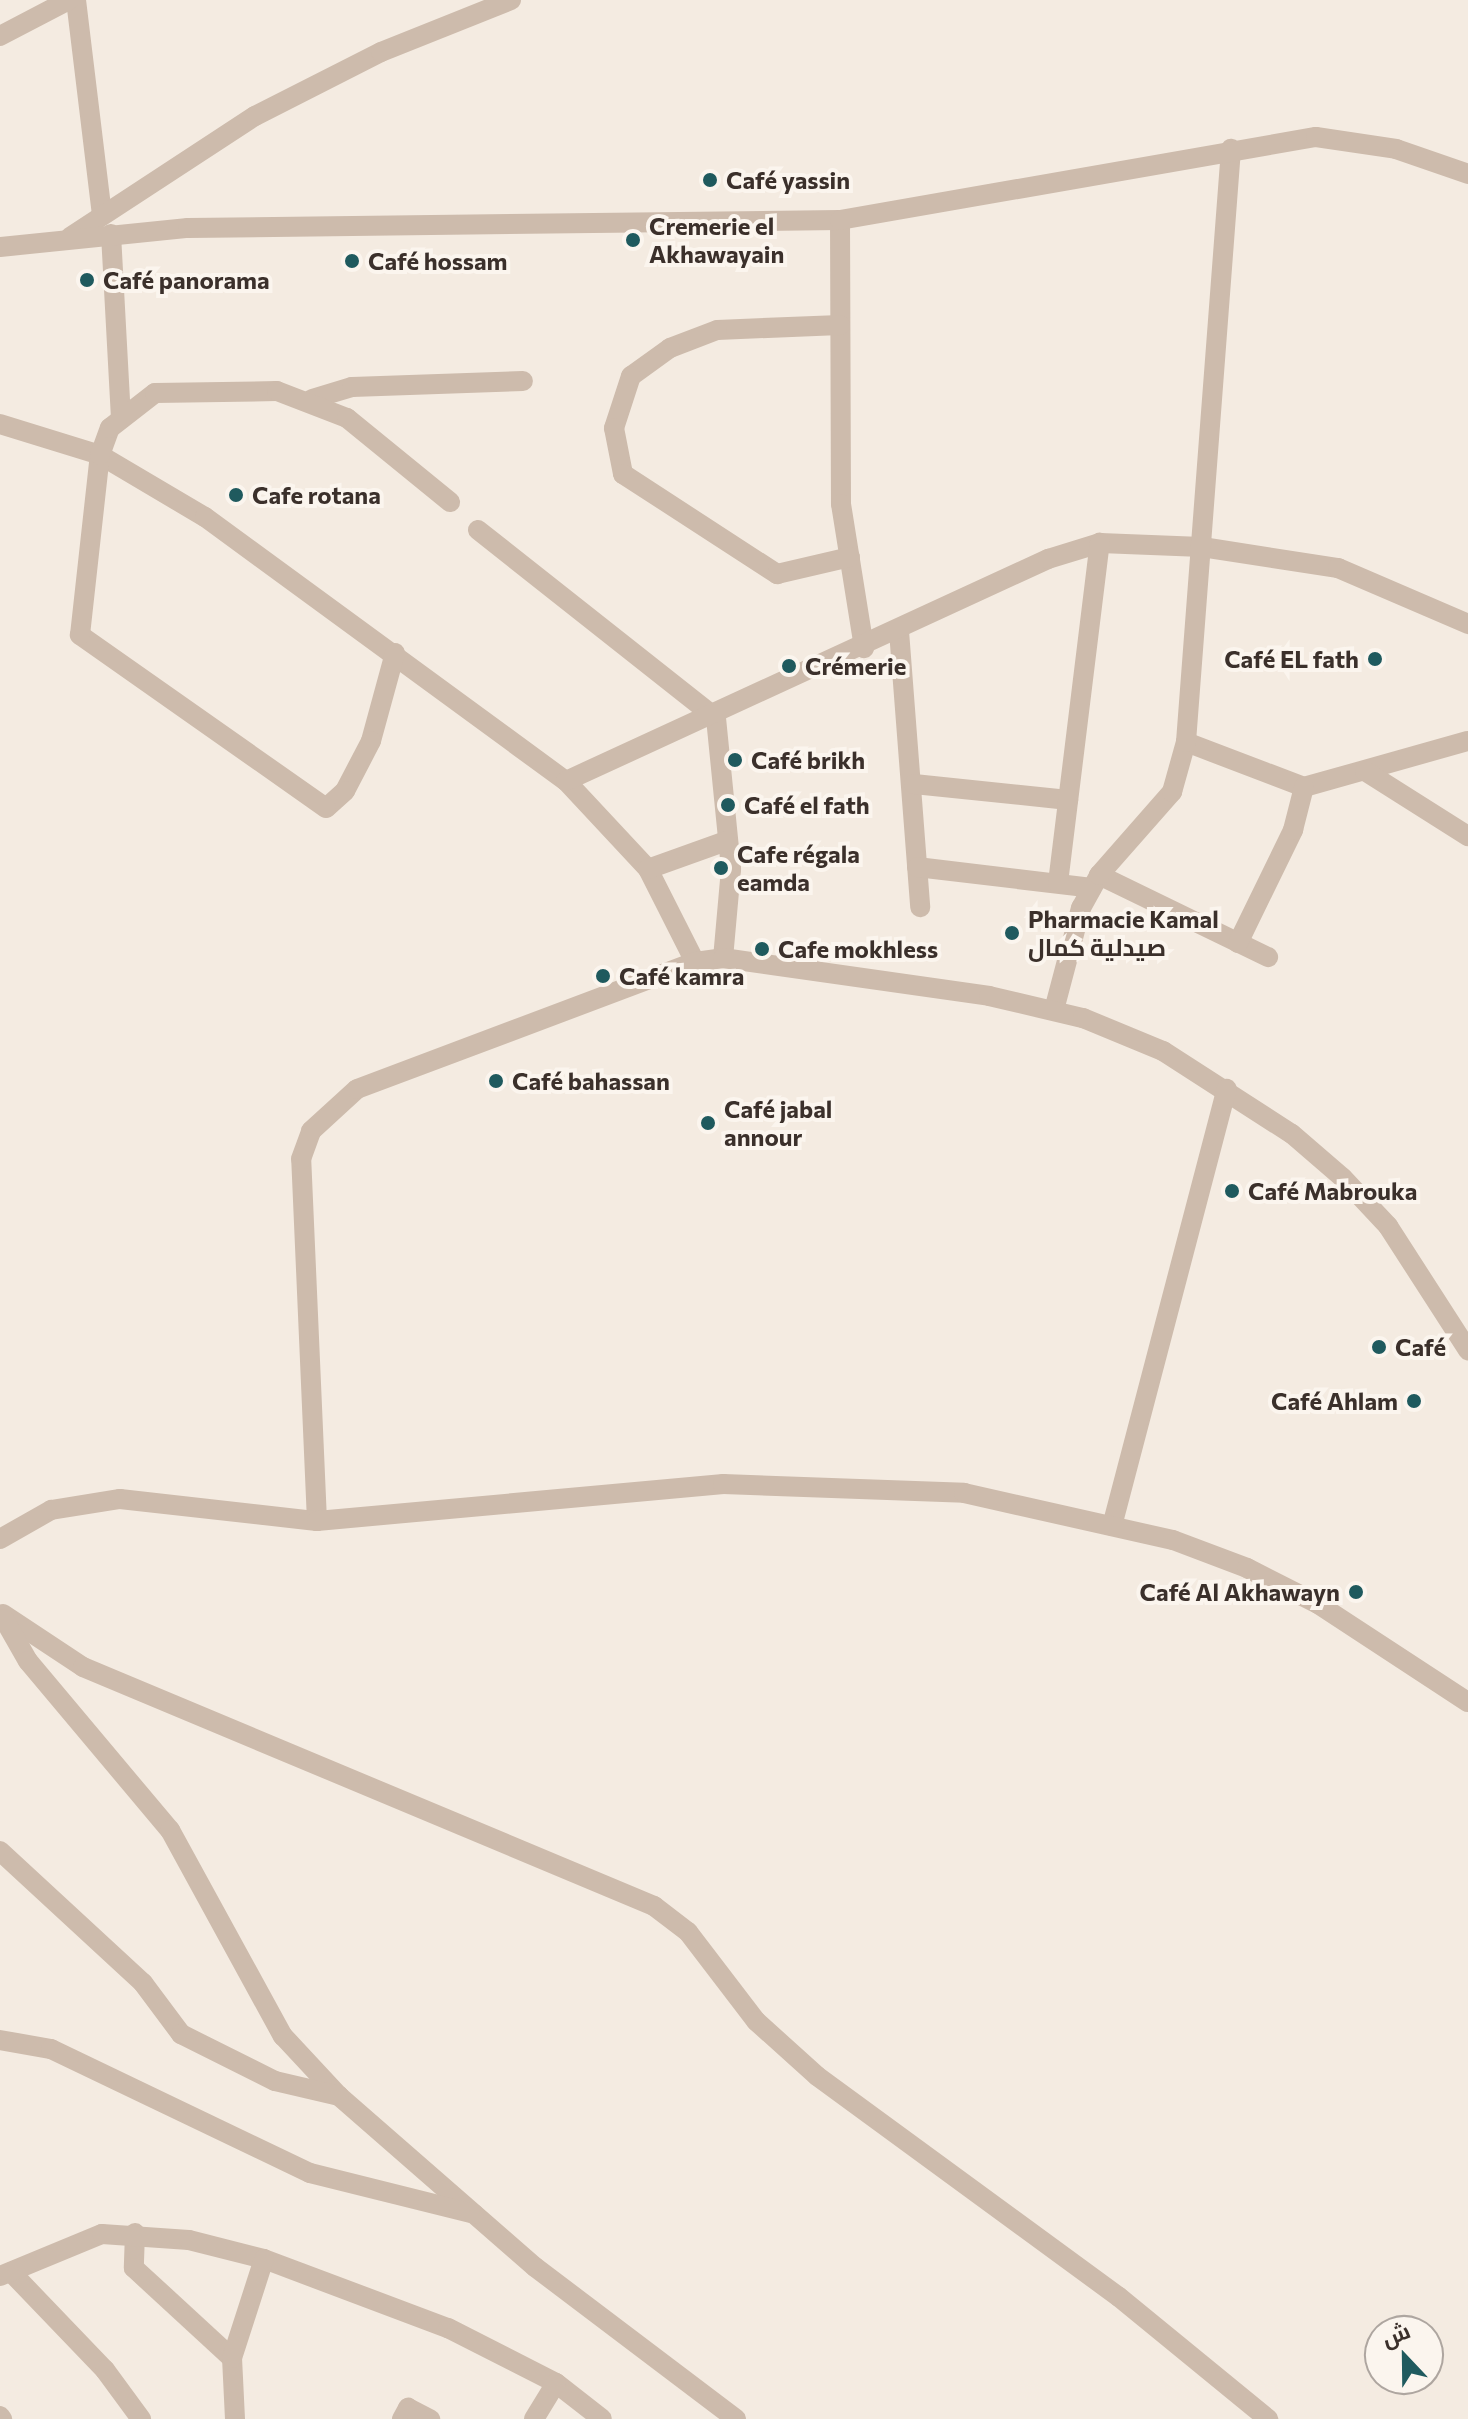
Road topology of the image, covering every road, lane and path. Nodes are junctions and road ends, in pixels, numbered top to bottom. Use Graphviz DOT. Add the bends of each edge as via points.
graph roads {
  1 [pos="69,0"];
  2 [pos="76,0"];
  3 [pos="511,0"];
  4 [pos="0,36"];
  5 [pos="1231,149"];
  6 [pos="1468,174"];
  7 [pos="102,214"];
  8 [pos="840,220"];
  9 [pos="111,234"];
  10 [pos="70,237"];
  11 [pos="0,247"];
  12 [pos="840,325"];
  13 [pos="523,381"];
  14 [pos="312,399"];
  15 [pos="121,417"];
  16 [pos="0,424"];
  17 [pos="100,455"];
  18 [pos="450,502"];
  19 [pos="478,530"];
  20 [pos="1100,543"];
  21 [pos="1202,547"];
  22 [pos="850,557"];
  23 [pos="1468,624"];
  24 [pos="899,631"];
  25 [pos="864,648"];
  26 [pos="395,653"];
  27 [pos="716,718"];
  28 [pos="1468,741"];
  29 [pos="1186,742"];
  30 [pos="1365,771"];
  31 [pos="566,781"];
  32 [pos="914,784"];
  33 [pos="1304,787"];
  34 [pos="1068,800"];
  35 [pos="1468,836"];
  36 [pos="726,841"];
  37 [pos="917,867"];
  38 [pos="648,869"];
  39 [pos="1096,882"];
  40 [pos="1058,883"];
  41 [pos="920,907"];
  42 [pos="1238,943"];
  43 [pos="1268,957"];
  44 [pos="723,958"];
  45 [pos="695,962"];
  46 [pos="1054,1010"];
  47 [pos="1227,1089"];
  48 [pos="1468,1350"];
  49 [pos="317,1521"];
  50 [pos="1112,1526"];
  51 [pos="0,1539"];
  52 [pos="1,1611"];
  53 [pos="1468,1702"];
  54 [pos="0,1851"];
  55 [pos="0,2040"];
  56 [pos="339,2096"];
  57 [pos="474,2214"];
  58 [pos="135,2233"];
  59 [pos="264,2259"];
  60 [pos="5,2274"];
  61 [pos="232,2358"];
  62 [pos="556,2383"];
  63 [pos="141,2419"];
  64 [pos="235,2419"];
  65 [pos="402,2419"];
  66 [pos="430,2419"];
  67 [pos="534,2419"];
  68 [pos="602,2419"];
  69 [pos="736,2419"];
  70 [pos="1268,2419"];
  1 -- 4 [label="street"];
  2 -- 7 [label="street"];
  3 -- 7 [label="street" via="381,52 255,116"];
  5 -- 6 [label="street" via="1352,139"];
  5 -- 8 [label="street"];
  5 -- 21 [label="street"];
  7 -- 10 [label="street"];
  8 -- 9 [label="street"];
  8 -- 12 [label="street"];
  9 -- 10 [label="street"];
  9 -- 15 [label="street"];
  10 -- 11 [label="street"];
  12 -- 22 [label="street" via="841,504"];
  12 -- 22 [label="street" via="717,330 670,348 631,376 614,428 623,474 777,574"];
  13 -- 14 [label="street" via="352,387"];
  14 -- 15 [label="street" via="179,390 143,399"];
  14 -- 18 [label="street" via="347,418"];
  15 -- 17 [label="street"];
  16 -- 17 [label="street"];
  17 -- 26 [label="street" via="205,517"];
  17 -- 26 [label="street" via="80,635 326,808 345,791 371,741"];
  19 -- 27 [label="street"];
  20 -- 21 [label="street"];
  20 -- 24 [label="street" via="1048,559"];
  20 -- 34 [label="street"];
  21 -- 23 [label="street" via="1338,568"];
  21 -- 29 [label="street"];
  22 -- 25 [label="street"];
  24 -- 25 [label="street"];
  24 -- 32 [label="street"];
  25 -- 27 [label="street"];
  26 -- 31 [label="street"];
  27 -- 31 [label="street"];
  27 -- 36 [label="street"];
  28 -- 30 [label="street"];
  29 -- 33 [label="street"];
  29 -- 39 [label="street" via="1172,792"];
  30 -- 33 [label="street"];
  30 -- 35 [label="street"];
  31 -- 38 [label="street"];
  32 -- 34 [label="street"];
  32 -- 37 [label="street"];
  33 -- 42 [label="street" via="1293,830"];
  34 -- 40 [label="street"];
  36 -- 38 [label="street"];
  36 -- 44 [label="street"];
  37 -- 40 [label="street"];
  37 -- 41 [label="street"];
  38 -- 45 [label="street"];
  39 -- 40 [label="street"];
  39 -- 42 [label="street"];
  39 -- 46 [label="street"];
  42 -- 43 [label="street"];
  44 -- 45 [label="street"];
  44 -- 46 [label="street" via="913,981"];
  45 -- 49 [label="street" via="357,1089 311,1131 301,1159"];
  46 -- 47 [label="street" via="1163,1051"];
  47 -- 48 [label="street" via="1292,1134 1388,1226"];
  47 -- 50 [label="street"];
  49 -- 50 [label="street" via="768,1483 964,1493"];
  49 -- 51 [label="street" via="108,1500 51,1510"];
  50 -- 53 [label="street" via="1247,1568 1318,1604"];
  52 -- 56 [label="street" via="28,1661 170,1830 266,2015"];
  52 -- 70 [label="street" via="83,1667 654,1906 688,1932 756,2021 817,2076 1143,2315"];
  54 -- 56 [label="street" via="151,1991 181,2034 275,2081"];
  55 -- 57 [label="street" via="51,2049 310,2173"];
  56 -- 57 [label="street"];
  57 -- 69 [label="street"];
  58 -- 59 [label="street"];
  58 -- 60 [label="street" via="91,2236"];
  58 -- 61 [label="street" via="134,2268"];
  59 -- 61 [label="street"];
  59 -- 62 [label="street" via="448,2328"];
  60 -- 63 [label="street" via="105,2370"];
  61 -- 64 [label="street"];
  62 -- 67 [label="street"];
  62 -- 68 [label="street"];
  65 -- 66 [label="street" via="408,2408"];
}
